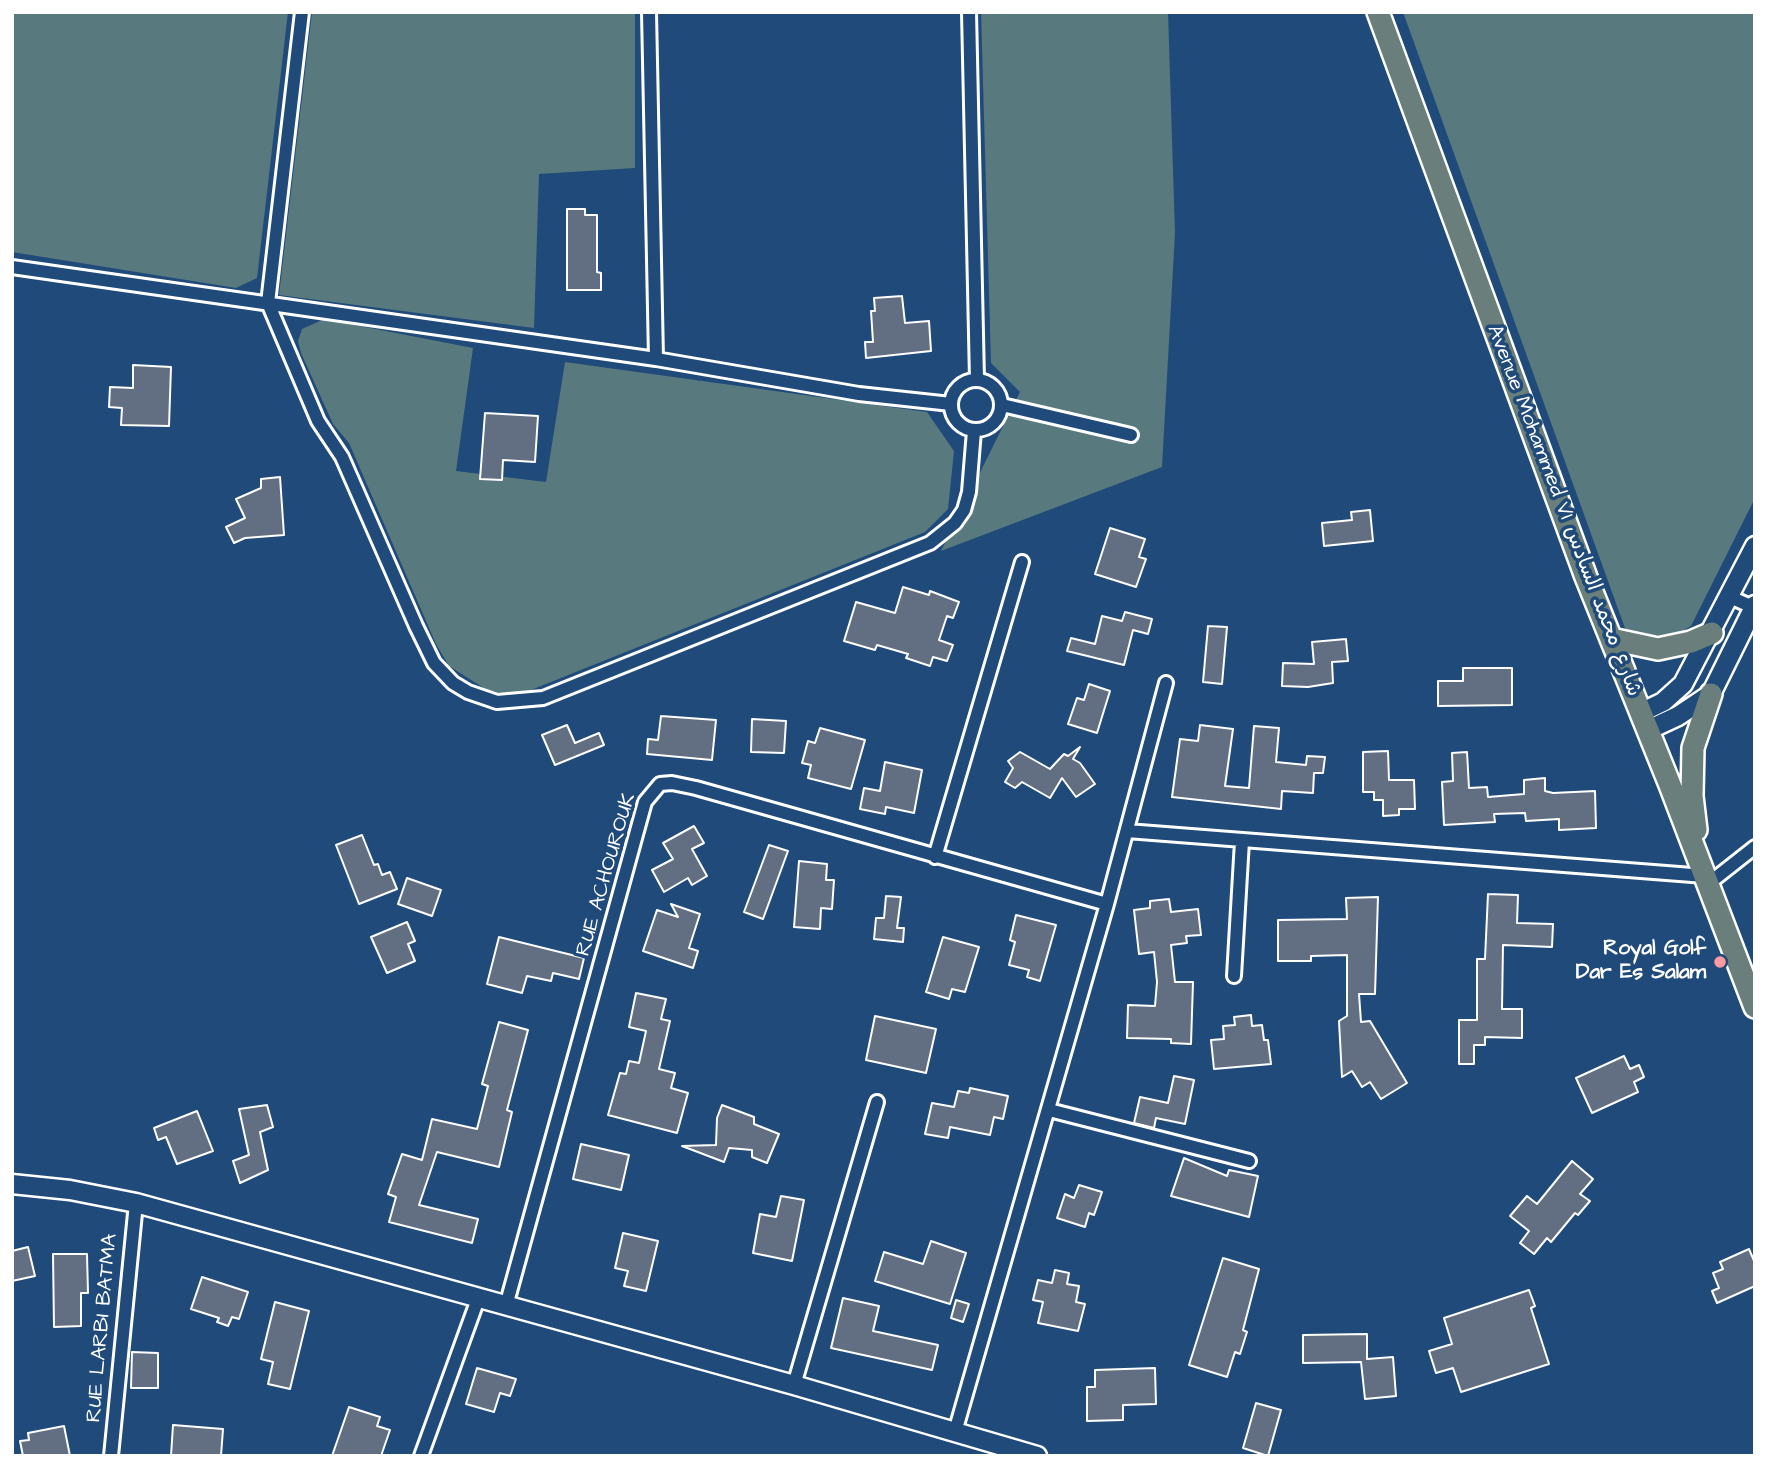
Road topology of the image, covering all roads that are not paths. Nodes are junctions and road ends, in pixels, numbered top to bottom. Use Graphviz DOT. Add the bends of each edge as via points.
graph roads {
  1 [pos="302,12"];
  2 [pos="649,12"];
  3 [pos="969,12"];
  4 [pos="1378,12"];
  5 [pos="12,267"];
  6 [pos="268,303"];
  7 [pos="656,359"];
  8 [pos="977,380"];
  9 [pos="951,404"];
  10 [pos="1002,405"];
  11 [pos="974,431"];
  12 [pos="1131,435"];
  13 [pos="1755,546"];
  14 [pos="1022,562"];
  15 [pos="1730,597"];
  16 [pos="1754,607"];
  17 [pos="1712,633"];
  18 [pos="1611,639"];
  19 [pos="1166,683"];
  20 [pos="1711,694"];
  21 [pos="1644,721"];
  22 [pos="1127,831"];
  23 [pos="1242,841"];
  24 [pos="1755,848"];
  25 [pos="935,857"];
  26 [pos="1705,874"];
  27 [pos="1107,904"];
  28 [pos="1234,976"];
  29 [pos="1755,1007"];
  30 [pos="877,1102"];
  31 [pos="1049,1110"];
  32 [pos="1249,1161"];
  33 [pos="12,1184"];
  34 [pos="136,1203"];
  35 [pos="478,1299"];
  36 [pos="506,1306"];
  37 [pos="794,1385"];
  38 [pos="955,1432"];
  39 [pos="111,1456"];
  40 [pos="421,1456"];
  41 [pos="1037,1456"];
  1 -- 6 [label="street"];
  2 -- 7 [label="street"];
  3 -- 8 [label="street"];
  4 -- 18 [label="main road, Avenue Mohammed VI شارع محمد السادس"];
  5 -- 6 [label="street"];
  6 -- 7 [label="street"];
  6 -- 11 [label="street" via="318,421 342,457 434,663 453,683 496,702 525,701 566,690 930,543 964,510"];
  7 -- 9 [label="street" via="859,394"];
  8 -- 9 [label="street" via="960,386"];
  8 -- 10 [label="street" via="996,390"];
  9 -- 11 [label="street" via="956,421"];
  10 -- 11 [label="street" via="991,426"];
  10 -- 12 [label="street"];
  13 -- 15 [label="street"];
  14 -- 25 [label="street"];
  15 -- 16 [label="street"];
  15 -- 17 [label="street"];
  16 -- 20 [label="street"];
  17 -- 18 [label="main road" via="1658,649"];
  17 -- 21 [label="street" via="1683,684"];
  18 -- 21 [label="main road, Avenue Mohammed VI شارع محمد السادس"];
  19 -- 22 [label="street"];
  20 -- 21 [label="street" via="1678,716"];
  20 -- 26 [label="main road" via="1693,748 1692,770"];
  21 -- 26 [label="main road, Avenue Mohammed VI شارع محمد السادس"];
  22 -- 23 [label="street"];
  22 -- 27 [label="street"];
  23 -- 26 [label="street"];
  23 -- 28 [label="street"];
  24 -- 26 [label="street"];
  25 -- 27 [label="street, RUE ACHOUROUK"];
  25 -- 36 [label="street, RUE ACHOUROUK" via="696,788 667,782 653,790 645,802"];
  26 -- 29 [label="main road, Avenue Mohammed VI شارع محمد السادس"];
  27 -- 31 [label="street"];
  30 -- 37 [label="street"];
  31 -- 32 [label="street"];
  31 -- 38 [label="street"];
  33 -- 34 [label="street"];
  34 -- 35 [label="street"];
  34 -- 39 [label="street, RUE LARBI BATMA"];
  35 -- 36 [label="street"];
  35 -- 40 [label="street"];
  36 -- 37 [label="street"];
  37 -- 38 [label="street"];
  38 -- 41 [label="street"];
}
